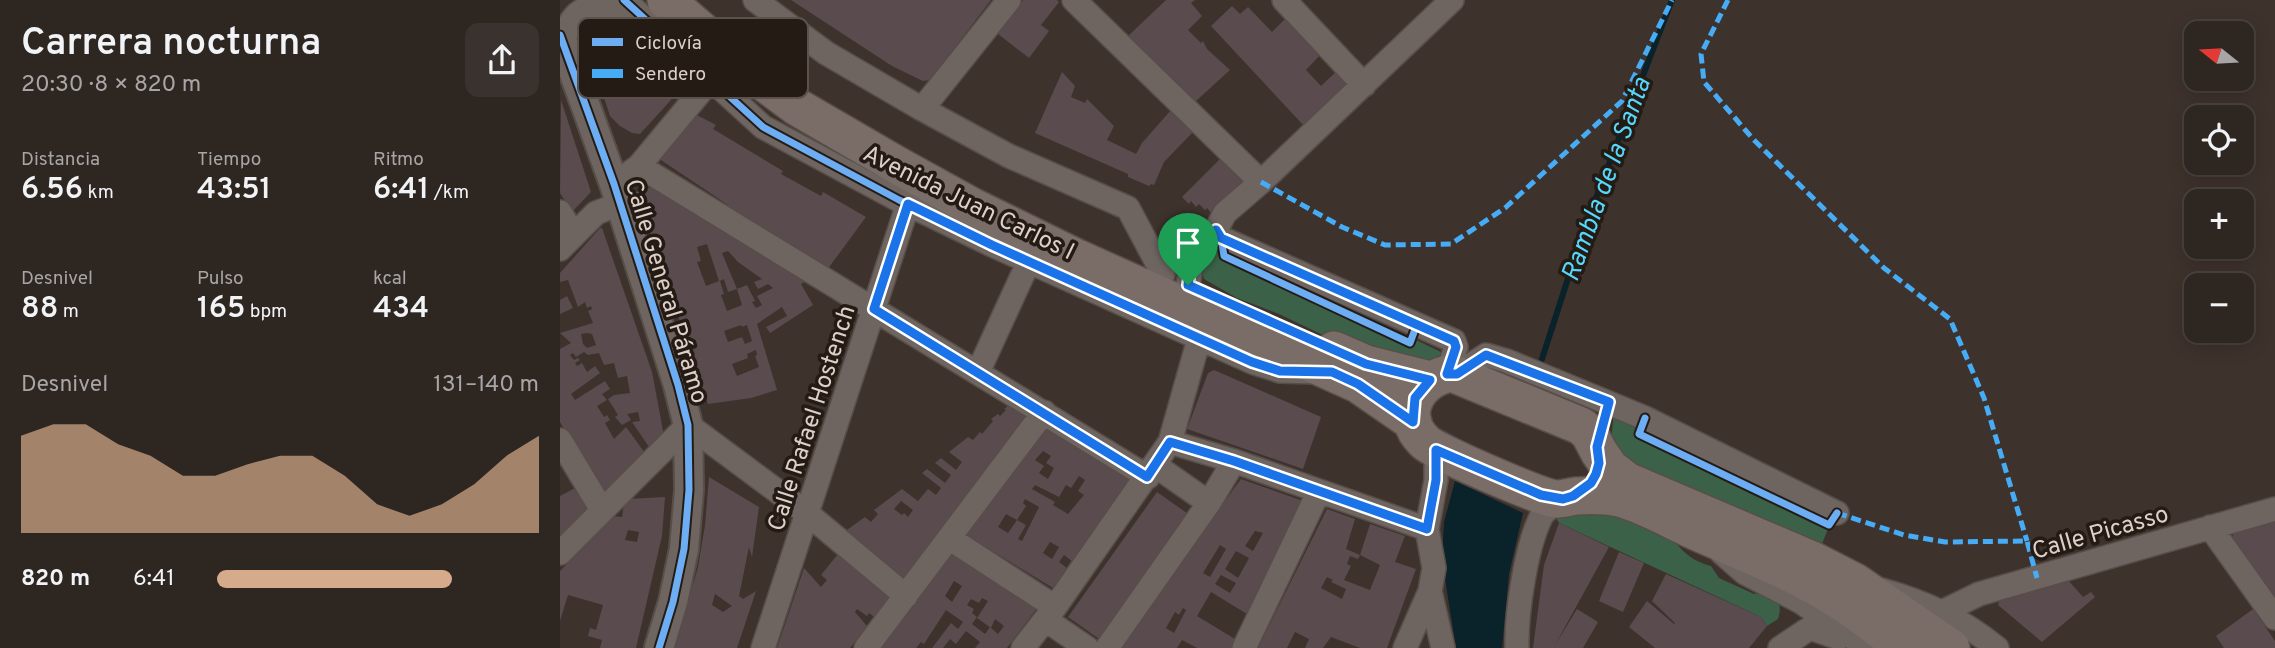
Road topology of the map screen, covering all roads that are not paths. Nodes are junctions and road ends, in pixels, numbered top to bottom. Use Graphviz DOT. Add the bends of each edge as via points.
graph roads {
  1 [pos="692,0"];
  2 [pos="1009,0"];
  3 [pos="1074,0"];
  4 [pos="1284,0"];
  5 [pos="1452,0"];
  6 [pos="640,3"];
  7 [pos="764,3"];
  8 [pos="654,18"];
  9 [pos="664,18"];
  10 [pos="714,18"];
  11 [pos="783,18"];
  12 [pos="562,38"];
  13 [pos="808,38"];
  14 [pos="578,84"];
  15 [pos="1364,85"];
  16 [pos="808,89"];
  17 [pos="583,98"];
  18 [pos="695,98"];
  19 [pos="733,98"];
  20 [pos="785,98"];
  21 [pos="922,109"];
  22 [pos="639,166"];
  23 [pos="1261,182"];
  24 [pos="616,194"];
  25 [pos="908,204"];
  26 [pos="560,212"];
  27 [pos="1216,230"];
  28 [pos="567,242"];
  29 [pos="1029,261"];
  30 [pos="1175,279"];
  31 [pos="874,309"];
  32 [pos="1199,339"];
  33 [pos="978,372"];
  34 [pos="1332,372"];
  35 [pos="1445,376"];
  36 [pos="1592,406"];
  37 [pos="1044,412"];
  38 [pos="1413,422"];
  39 [pos="688,425"];
  40 [pos="560,440"];
  41 [pos="1170,442"];
  42 [pos="1436,450"];
  43 [pos="1598,450"];
  44 [pos="1234,461"];
  45 [pos="1152,471"];
  46 [pos="1319,491"];
  47 [pos="1568,498"];
  48 [pos="1209,503"];
  49 [pos="2275,509"];
  50 [pos="602,510"];
  51 [pos="1837,513"];
  52 [pos="808,514"];
  53 [pos="2210,527"];
  54 [pos="1427,529"];
  55 [pos="1700,534"];
  56 [pos="949,538"];
  57 [pos="560,553"];
  58 [pos="1855,582"];
  59 [pos="1430,591"];
  60 [pos="906,596"];
  61 [pos="1942,612"];
  62 [pos="1050,613"];
  63 [pos="2275,618"];
  64 [pos="1792,645"];
  65 [pos="659,648"];
  66 [pos="763,648"];
  67 [pos="866,648"];
  68 [pos="1023,648"];
  69 [pos="1087,648"];
  70 [pos="1107,648"];
  71 [pos="1244,648"];
  72 [pos="1405,648"];
  73 [pos="1443,648"];
  74 [pos="1517,648"];
  75 [pos="1867,648"];
  76 [pos="1904,648"];
  77 [pos="1951,648"];
  78 [pos="1997,648"];
  1 -- 10 [label="main road"];
  2 -- 21 [label="street"];
  3 -- 23 [label="street"];
  4 -- 15 [label="street"];
  5 -- 15 [label="street"];
  6 -- 8 [label="street, Avenida Juan Carlos I"];
  6 -- 9 [label="main road"];
  6 -- 12 [label="street, Calle General Páramo" via="587,7 572,20"];
  7 -- 11 [label="street"];
  12 -- 14 [label="street, Calle General Páramo"];
  13 -- 21 [label="street"];
  15 -- 23 [label="street"];
  16 -- 30 [label="main road" via="981,188"];
  17 -- 24 [label="street, Calle General Páramo"];
  18 -- 22 [label="street"];
  19 -- 25 [label="street, Avenida Juan Carlos I" via="763,127"];
  20 -- 34 [label="main road" via="971,206"];
  21 -- 30 [label="street" via="1009,156 1128,208"];
  22 -- 24 [label="street"];
  22 -- 31 [label="street"];
  23 -- 27 [label="street" via="1225,213"];
  24 -- 28 [label="street"];
  24 -- 39 [label="street, Calle General Páramo"];
  25 -- 29 [label="street, Avenida Juan Carlos I"];
  25 -- 31 [label="street, Calle Rafael Hostench"];
  26 -- 28 [label="street"];
  27 -- 30 [label="street"];
  27 -- 35 [label="street" via="1221,238 1454,341"];
  29 -- 32 [label="street, Avenida Juan Carlos I"];
  29 -- 33 [label="street"];
  30 -- 35 [label="main road" via="1366,364"];
  31 -- 33 [label="street"];
  31 -- 52 [label="street, Calle Rafael Hostench"];
  32 -- 34 [label="street, Avenida Juan Carlos I" via="1280,371"];
  32 -- 41 [label="street"];
  33 -- 37 [label="street"];
  34 -- 38 [label="main road"];
  35 -- 36 [label="main road"];
  35 -- 38 [label="main road" via="1415,398"];
  36 -- 43 [label="main road" via="1589,433"];
  36 -- 51 [label="street" via="1753,470"];
  37 -- 45 [label="street"];
  37 -- 56 [label="street"];
  38 -- 42 [label="main road" via="1424,442"];
  39 -- 50 [label="street"];
  39 -- 52 [label="street"];
  39 -- 65 [label="street, Calle General Páramo" via="684,549"];
  40 -- 50 [label="street"];
  41 -- 44 [label="street"];
  41 -- 45 [label="street"];
  42 -- 47 [label="main road" via="1541,495"];
  42 -- 54 [label="street"];
  43 -- 47 [label="main road" via="1599,463 1591,483"];
  43 -- 58 [label="main road" via="1610,468 1627,481"];
  44 -- 46 [label="street"];
  44 -- 48 [label="street"];
  45 -- 48 [label="street"];
  45 -- 62 [label="street"];
  46 -- 54 [label="street"];
  46 -- 71 [label="street"];
  47 -- 55 [label="main road" via="1619,498"];
  47 -- 74 [label="street" via="1542,514 1523,587"];
  48 -- 70 [label="street"];
  49 -- 53 [label="street, Calle Picasso"];
  50 -- 57 [label="street"];
  52 -- 60 [label="street"];
  52 -- 66 [label="street, Calle Rafael Hostench"];
  53 -- 61 [label="street, Calle Picasso" via="1979,594"];
  53 -- 63 [label="street"];
  54 -- 59 [label="street" via="1434,568"];
  55 -- 75 [label="street" via="1745,573 1801,603"];
  55 -- 76 [label="main road" via="1806,581"];
  56 -- 60 [label="street"];
  56 -- 62 [label="street"];
  58 -- 61 [label="street"];
  58 -- 77 [label="main road"];
  59 -- 72 [label="street"];
  59 -- 73 [label="street"];
  60 -- 67 [label="street"];
  61 -- 78 [label="street"];
  62 -- 68 [label="street"];
  62 -- 69 [label="street"];
  64 -- 75 [label="street" via="1810,628"];
}
